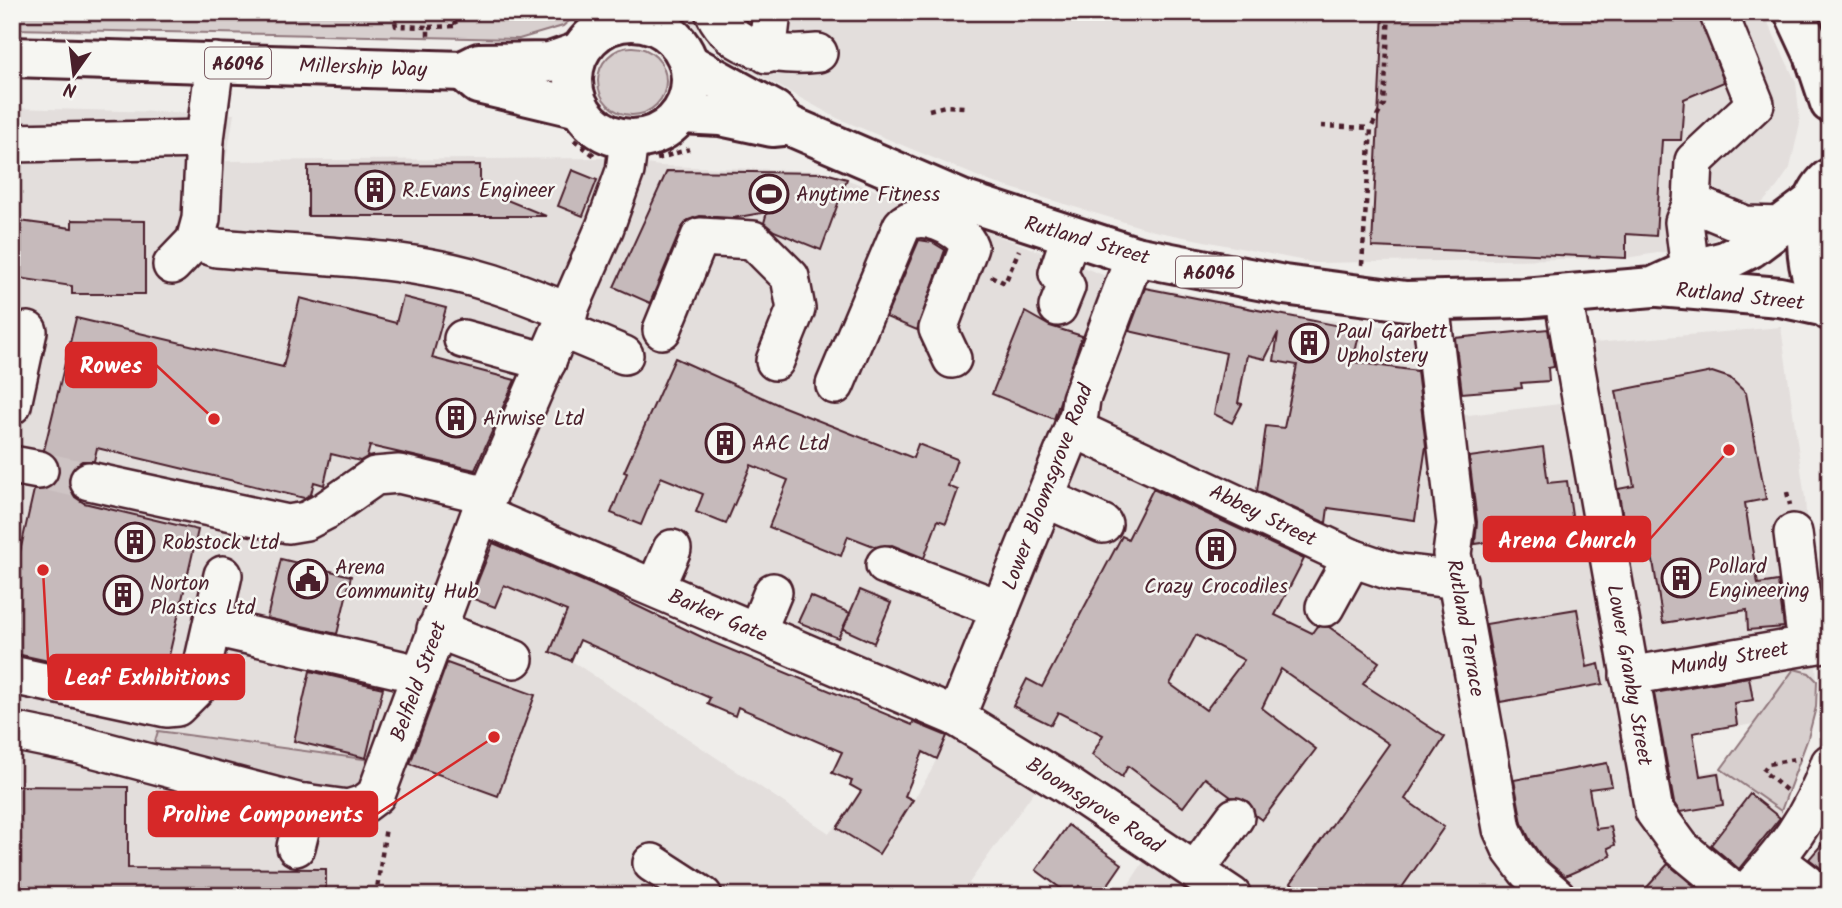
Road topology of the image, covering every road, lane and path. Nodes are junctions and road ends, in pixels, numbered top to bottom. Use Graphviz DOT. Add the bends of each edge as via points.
graph roads {
  1 [pos="450,12"];
  2 [pos="714,12"];
  3 [pos="772,12"];
  4 [pos="1389,12"];
  5 [pos="1718,12"];
  6 [pos="1794,12"];
  7 [pos="611,18"];
  8 [pos="663,21"];
  9 [pos="428,27"];
  10 [pos="579,52"];
  11 [pos="818,53"];
  12 [pos="767,54"];
  13 [pos="12,57"];
  14 [pos="215,62"];
  15 [pos="690,64"];
  16 [pos="463,71"];
  17 [pos="1830,103"];
  18 [pos="965,107"];
  19 [pos="579,108"];
  20 [pos="929,110"];
  21 [pos="682,114"];
  22 [pos="788,125"];
  23 [pos="1321,126"];
  24 [pos="1371,128"];
  25 [pos="205,139"];
  26 [pos="629,139"];
  27 [pos="12,143"];
  28 [pos="1816,187"];
  29 [pos="1692,203"];
  30 [pos="1070,237"];
  31 [pos="1135,256"];
  32 [pos="1362,270"];
  33 [pos="1690,270"];
  34 [pos="1653,287"];
  35 [pos="1563,296"];
  36 [pos="1430,302"];
  37 [pos="1058,307"];
  38 [pos="1828,309"];
  39 [pos="565,321"];
  40 [pos="662,330"];
  41 [pos="29,331"];
  42 [pos="463,339"];
  43 [pos="624,355"];
  44 [pos="952,359"];
  45 [pos="775,361"];
  46 [pos="547,362"];
  47 [pos="835,385"];
  48 [pos="12,405"];
  49 [pos="1093,424"];
  50 [pos="89,481"];
  51 [pos="1045,498"];
  52 [pos="484,505"];
  53 [pos="1103,524"];
  54 [pos="1793,533"];
  55 [pos="672,549"];
  56 [pos="1352,558"];
  57 [pos="885,565"];
  58 [pos="223,575"];
  59 [pos="1458,580"];
  60 [pos="655,588"];
  61 [pos="773,592"];
  62 [pos="1325,607"];
  63 [pos="1000,609"];
  64 [pos="213,627"];
  65 [pos="436,629"];
  66 [pos="757,631"];
  67 [pos="1818,643"];
  68 [pos="514,659"];
  69 [pos="419,674"];
  70 [pos="12,675"];
  71 [pos="1629,676"];
  72 [pos="956,717"];
  73 [pos="12,731"];
  74 [pos="1819,760"];
  75 [pos="381,785"];
  76 [pos="1793,795"];
  77 [pos="307,803"];
  78 [pos="1235,817"];
  79 [pos="296,847"];
  80 [pos="1776,860"];
  81 [pos="652,863"];
  82 [pos="1195,872"];
  83 [pos="376,896"];
  84 [pos="703,896"];
  85 [pos="1232,896"];
  86 [pos="1556,896"];
  87 [pos="1741,896"];
  88 [pos="1823,896"];
  1 -- 9 [label="path" via="457,26"];
  2 -- 12 [label="street" via="729,33"];
  3 -- 12 [label="street"];
  4 -- 24 [label="path" via="1384,104"];
  5 -- 29 [label="street" via="1755,104 1694,161"];
  6 -- 17 [label="main road"];
  7 -- 8 [label="main road, A6096"];
  7 -- 10 [label="main road, A6096"];
  8 -- 15 [label="main road, A6096"];
  10 -- 16 [label="main road, Millership Way / A6096" via="550,62 479,63"];
  10 -- 19 [label="main road" via="572,70"];
  11 -- 12 [label="street"];
  13 -- 14 [label="main road, Millership Way / A6096"];
  14 -- 16 [label="main road, Millership Way / A6096"];
  14 -- 25 [label="street"];
  15 -- 21 [label="main road" via="691,82"];
  15 -- 22 [label="main road, Rutland Street / A6096" via="775,111"];
  16 -- 19 [label="main road, Millership Way / A6096" via="478,84"];
  18 -- 20 [label="path"];
  19 -- 26 [label="main road" via="609,135"];
  21 -- 22 [label="main road, Rutland Street / A6096" via="772,127"];
  21 -- 26 [label="main road" via="659,133"];
  22 -- 30 [label="main road, Rutland Street / A6096" via="929,187"];
  23 -- 24 [label="path"];
  24 -- 32 [label="path"];
  25 -- 27 [label="street"];
  25 -- 39 [label="street" via="201,219 183,253 217,248 382,262 441,272 487,282"];
  26 -- 39 [label="street, Belfield Street" via="620,188"];
  28 -- 29 [label="street" via="1745,225"];
  28 -- 33 [label="main road, Rutland Street / A6096" via="1725,261"];
  28 -- 38 [label="main road" via="1808,265"];
  29 -- 33 [label="street" via="1684,222"];
  30 -- 31 [label="main road, Rutland Street / A6096"];
  30 -- 37 [label="street" via="1058,273 1066,287"];
  31 -- 36 [label="main road, Rutland Street / A6096" via="1323,291"];
  31 -- 49 [label="street, Lower Bloomsgrove Road" via="1081,399"];
  33 -- 34 [label="main road, Rutland Street / A6096"];
  34 -- 35 [label="main road, Rutland Street / A6096"];
  34 -- 38 [label="main road, Rutland Street / A6096" via="1780,297"];
  35 -- 36 [label="main road, Rutland Street / A6096"];
  35 -- 71 [label="street, Lower Granby Street"];
  36 -- 59 [label="street, Rutland Terrace" via="1456,524 1452,554"];
  39 -- 43 [label="street"];
  39 -- 46 [label="street, Belfield Street"];
  40 -- 45 [label="street" via="701,237 753,240 790,277 796,309"];
  41 -- 48 [label="street"];
  42 -- 46 [label="street"];
  44 -- 47 [label="street" via="938,329 969,247 960,233 917,216 902,226"];
  46 -- 52 [label="street, Belfield Street"];
  49 -- 51 [label="street, Lower Bloomsgrove Road"];
  49 -- 56 [label="street, Abbey Street"];
  50 -- 52 [label="street, Barker Gate" via="288,524 325,511 375,476 399,474"];
  51 -- 53 [label="street"];
  51 -- 63 [label="street, Lower Bloomsgrove Road"];
  52 -- 60 [label="street, Barker Gate"];
  52 -- 65 [label="street, Belfield Street"];
  54 -- 67 [label="street"];
  55 -- 60 [label="street"];
  56 -- 59 [label="street, Abbey Street" via="1393,572"];
  56 -- 62 [label="street"];
  57 -- 63 [label="street"];
  58 -- 64 [label="street"];
  59 -- 86 [label="street, Rutland Terrace" via="1502,828 1527,872"];
  60 -- 66 [label="street, Barker Gate"];
  61 -- 66 [label="street"];
  63 -- 72 [label="street, Lower Bloomsgrove Road"];
  64 -- 69 [label="street"];
  64 -- 70 [label="street" via="198,686 177,706 166,709"];
  65 -- 68 [label="street"];
  65 -- 69 [label="street, Belfield Street"];
  66 -- 72 [label="street, Barker Gate"];
  67 -- 71 [label="street, Mundy Street"];
  69 -- 75 [label="street, Belfield Street"];
  71 -- 87 [label="street, Lower Granby Street" via="1657,817 1681,848"];
  72 -- 82 [label="street, Bloomsgrove Road"];
  73 -- 77 [label="street"];
  74 -- 76 [label="path" via="1768,764 1763,771"];
  74 -- 80 [label="street" via="1806,820"];
  75 -- 77 [label="street" via="364,804 348,809"];
  75 -- 83 [label="path" via="390,809"];
  77 -- 79 [label="street"];
  78 -- 82 [label="street"];
  80 -- 87 [label="street"];
  80 -- 88 [label="street"];
  81 -- 84 [label="street"];
  82 -- 85 [label="street, Bloomsgrove Road"];
}
